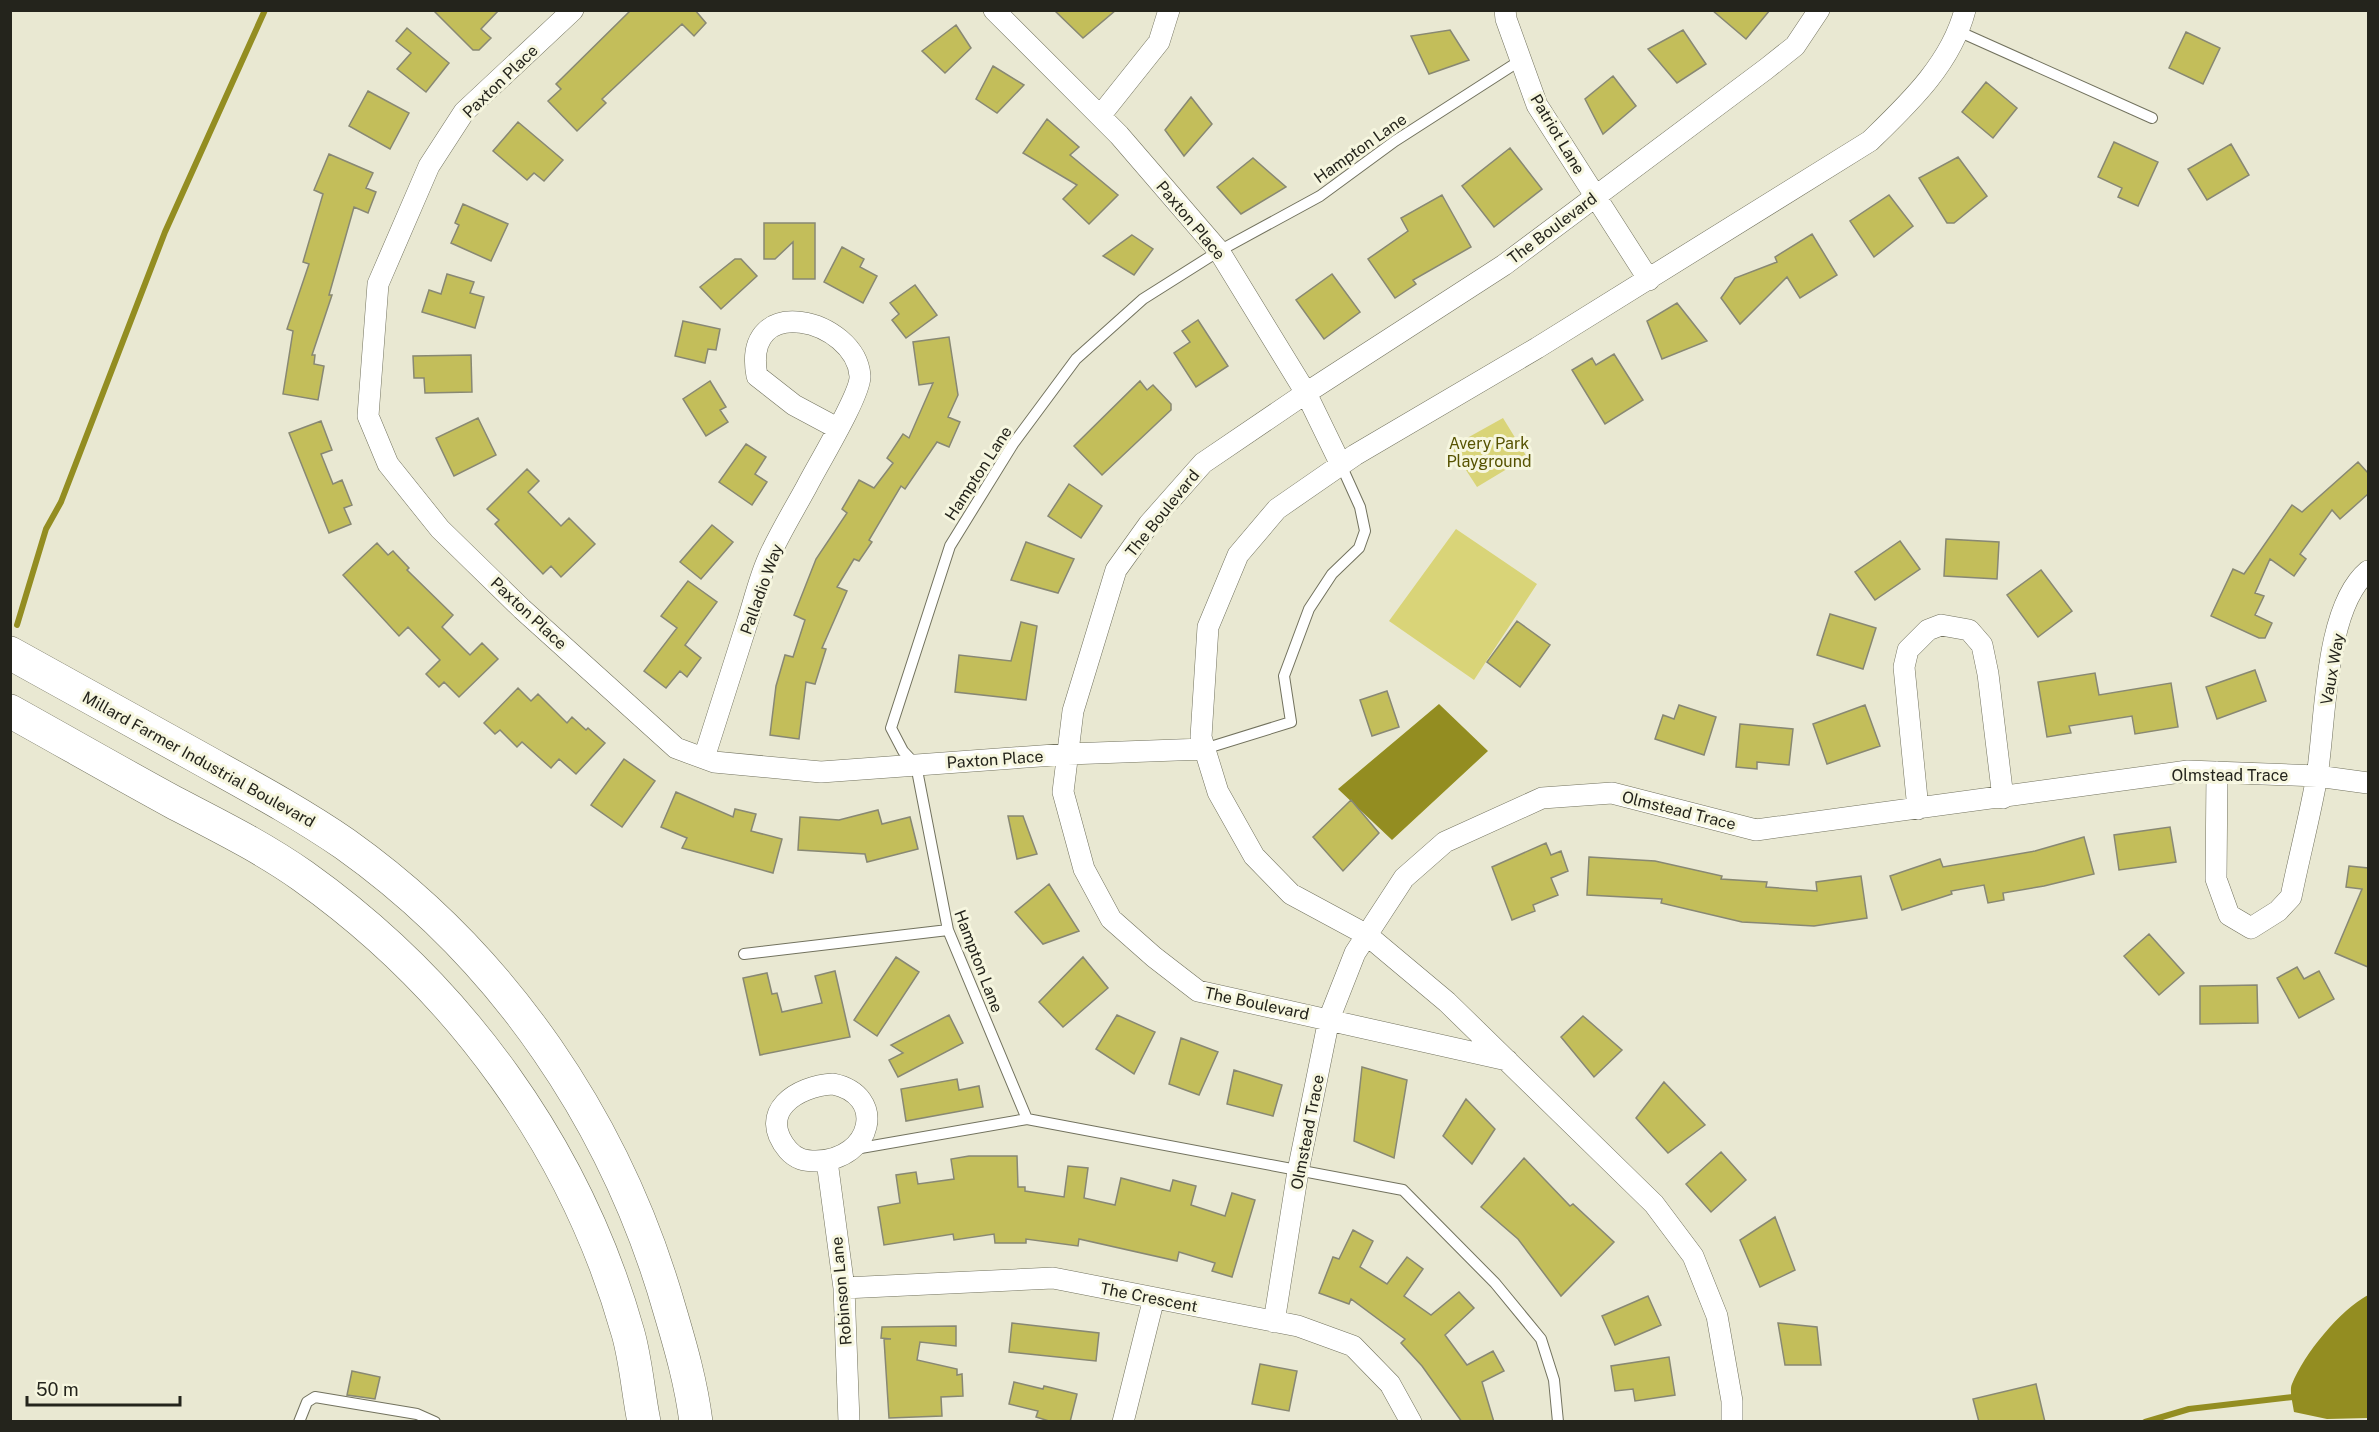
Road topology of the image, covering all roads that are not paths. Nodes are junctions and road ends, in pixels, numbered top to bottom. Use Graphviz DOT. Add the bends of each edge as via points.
graph roads {
  1 [pos="573,10"];
  2 [pos="994,10"];
  3 [pos="1169,10"];
  4 [pos="1505,10"];
  5 [pos="1819,10"];
  6 [pos="1965,10"];
  7 [pos="1960,32"];
  8 [pos="1521,60"];
  9 [pos="1100,116"];
  10 [pos="2152,118"];
  11 [pos="1596,196"];
  12 [pos="1220,251"];
  13 [pos="1649,280"];
  14 [pos="1306,393"];
  15 [pos="837,428"];
  16 [pos="1341,465"];
  17 [pos="2368,571"];
  18 [pos="10,653"];
  19 [pos="10,711"];
  20 [pos="1204,748"];
  21 [pos="1068,754"];
  22 [pos="704,758"];
  23 [pos="916,765"];
  24 [pos="2217,772"];
  25 [pos="2317,776"];
  26 [pos="2368,783"];
  27 [pos="2003,798"];
  28 [pos="1918,809"];
  29 [pos="948,930"];
  30 [pos="1367,934"];
  31 [pos="744,954"];
  32 [pos="1329,1018"];
  33 [pos="1507,1060"];
  34 [pos="1028,1119"];
  35 [pos="854,1149"];
  36 [pos="827,1161"];
  37 [pos="1298,1171"];
  38 [pos="844,1288"];
  39 [pos="1154,1298"];
  40 [pos="1274,1322"];
  41 [pos="299,1422"];
  42 [pos="435,1422"];
  43 [pos="644,1422"];
  44 [pos="696,1422"];
  45 [pos="849,1422"];
  46 [pos="1123,1422"];
  47 [pos="1411,1422"];
  48 [pos="1558,1422"];
  49 [pos="1732,1422"];
  1 -- 22 [label="street, Paxton Place" via="464,112 429,166 378,284 368,416 388,464 440,529 676,748"];
  2 -- 9 [label="street, Paxton Place"];
  3 -- 9 [label="street" via="1159,42"];
  4 -- 8 [label="street, Patriot Lane"];
  5 -- 11 [label="street, The Boulevard" via="1795,46"];
  6 -- 7 [label="street"];
  7 -- 10 [label="lane"];
  7 -- 13 [label="street" via="1915,98 1870,141"];
  8 -- 11 [label="street, Patriot Lane" via="1537,105"];
  8 -- 12 [label="lane, Hampton Lane" via="1395,141 1320,196"];
  9 -- 12 [label="street, Paxton Place"];
  11 -- 13 [label="street, Patriot Lane"];
  11 -- 14 [label="street, The Boulevard" via="1504,265"];
  12 -- 14 [label="street, Paxton Place"];
  12 -- 23 [label="lane, Hampton Lane" via="1143,299 1076,359 1013,444 950,546 891,728"];
  13 -- 16 [label="street"];
  14 -- 16 [label="street, Paxton Place"];
  14 -- 21 [label="street, The Boulevard" via="1203,463 1149,524 1116,570 1073,711"];
  15 -- 15 [label="street, Palladio Way" via="861,380 856,356 841,340 809,323 790,320 774,326 760,339 754,358 757,376 794,405"];
  15 -- 22 [label="street, Palladio Way" via="768,559"];
  16 -- 20 [label="street" via="1277,509 1238,555 1208,627 1201,737"];
  16 -- 20 [label="lane" via="1360,507 1365,531 1359,548 1332,574 1309,609 1284,676 1291,722"];
  17 -- 25 [label="street, Vaux Way" via="2347,597 2331,655"];
  18 -- 44 [label="main road, Millard Farmer Industrial Boulevard" via="313,822 426,910 493,980 552,1056 619,1171 654,1254 690,1380"];
  19 -- 43 [label="main road" via="218,824 301,875 378,935 447,1004 499,1069 540,1130 588,1221 628,1334"];
  20 -- 21 [label="street, Paxton Place"];
  20 -- 30 [label="street" via="1218,792 1254,856 1291,894"];
  21 -- 23 [label="street, Paxton Place"];
  21 -- 32 [label="street, The Boulevard" via="1063,792 1084,868 1111,919 1198,991"];
  22 -- 23 [label="street, Paxton Place" via="821,772"];
  23 -- 29 [label="lane, Hampton Lane"];
  24 -- 25 [label="street, Olmstead Trace"];
  24 -- 25 [label="street, Vaux Way" via="2216,879 2229,915 2251,928 2278,911 2291,897"];
  24 -- 27 [label="street, Olmstead Trace" via="2188,771"];
  25 -- 26 [label="street, Olmstead Trace"];
  27 -- 28 [label="street, Olmstead Trace"];
  27 -- 28 [label="street" via="1982,645 1969,630 1941,625 1928,630 1913,644 1904,667"];
  28 -- 30 [label="street, Olmstead Trace" via="1756,830 1612,793 1542,798 1445,842 1404,878"];
  29 -- 31 [label="lane"];
  29 -- 34 [label="lane, Hampton Lane"];
  30 -- 32 [label="street, Olmstead Trace" via="1355,953"];
  30 -- 33 [label="street"];
  32 -- 33 [label="street, The Boulevard"];
  32 -- 37 [label="street, Olmstead Trace"];
  33 -- 49 [label="street" via="1654,1204 1693,1256 1717,1316"];
  34 -- 35 [label="lane"];
  34 -- 37 [label="lane"];
  35 -- 36 [label="street"];
  35 -- 36 [label="street" via="864,1136 866,1121 859,1096 846,1086 809,1087 783,1104 777,1115 779,1134 794,1157"];
  36 -- 38 [label="street, Robinson Lane"];
  37 -- 40 [label="street, Olmstead Trace"];
  37 -- 48 [label="lane" via="1403,1190 1495,1282 1541,1339 1554,1380"];
  38 -- 39 [label="street, The Crescent" via="1053,1278"];
  38 -- 45 [label="street, Robinson Lane"];
  39 -- 40 [label="street, The Crescent"];
  39 -- 46 [label="street"];
  40 -- 47 [label="street, The Crescent" via="1298,1326 1353,1346 1390,1384"];
  41 -- 42 [label="lane" via="307,1402 315,1397 417,1414"];
}
